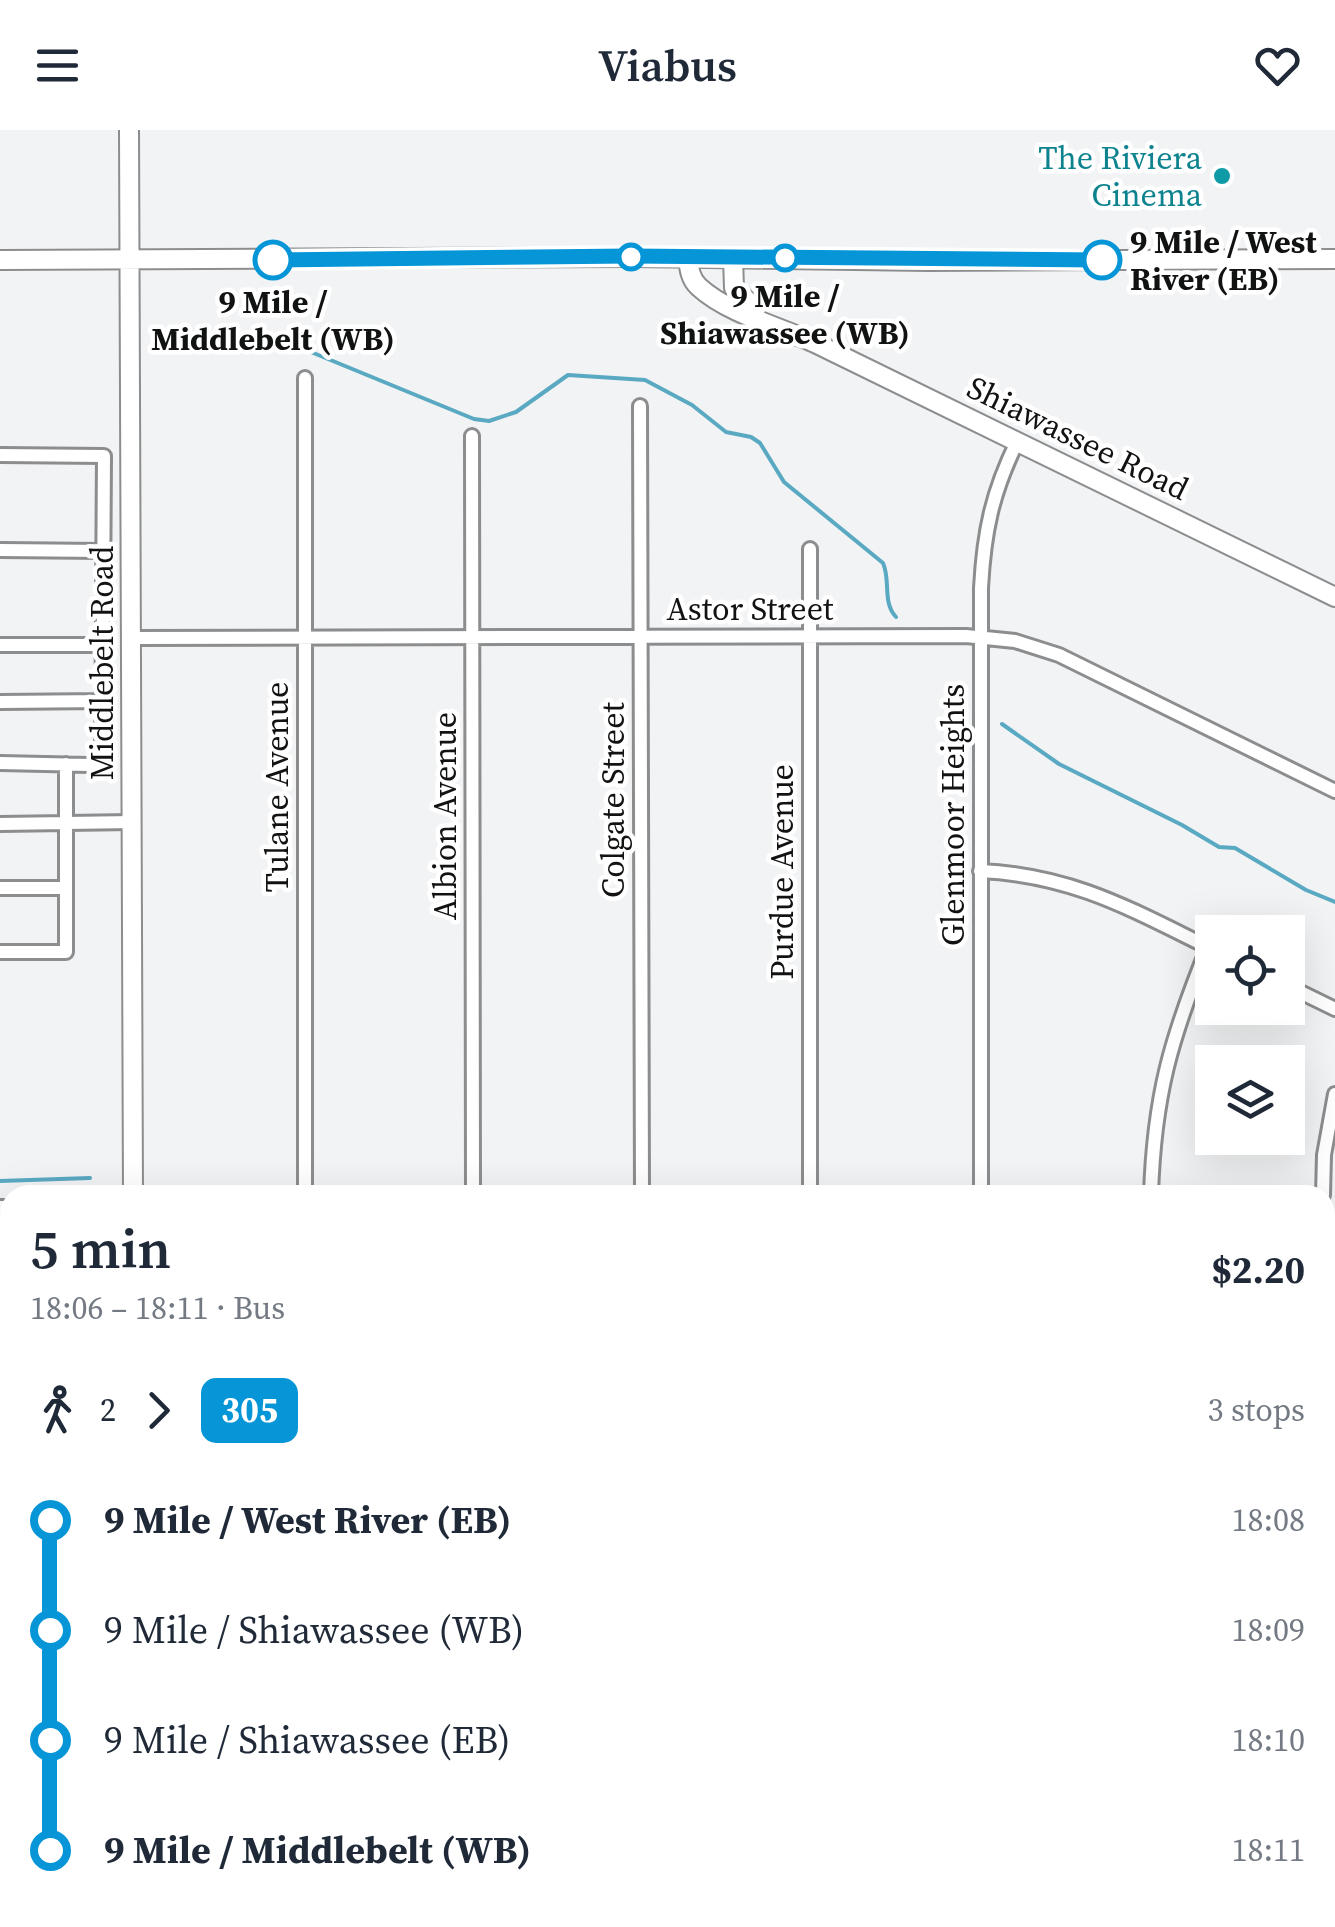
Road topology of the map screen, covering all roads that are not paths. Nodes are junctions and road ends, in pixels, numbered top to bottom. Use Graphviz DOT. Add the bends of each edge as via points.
graph roads {
  1 [pos="130,130"];
  2 [pos="688,257"];
  3 [pos="733,258"];
  4 [pos="1335,259"];
  5 [pos="0,260"];
  6 [pos="132,262"];
  7 [pos="794,333"];
  8 [pos="304,378"];
  9 [pos="640,406"];
  10 [pos="472,436"];
  11 [pos="1017,442"];
  12 [pos="0,455"];
  13 [pos="810,549"];
  14 [pos="0,550"];
  15 [pos="103,552"];
  16 [pos="1335,597"];
  17 [pos="810,636"];
  18 [pos="304,637"];
  19 [pos="640,637"];
  20 [pos="982,637"];
  21 [pos="132,638"];
  22 [pos="472,638"];
  23 [pos="0,645"];
  24 [pos="103,645"];
  25 [pos="0,702"];
  26 [pos="103,702"];
  27 [pos="0,763"];
  28 [pos="66,764"];
  29 [pos="1335,791"];
  30 [pos="133,822"];
  31 [pos="0,824"];
  32 [pos="66,824"];
  33 [pos="980,871"];
  34 [pos="0,888"];
  35 [pos="66,888"];
  36 [pos="1195,941"];
  37 [pos="0,952"];
  38 [pos="1195,984"];
  39 [pos="1305,994"];
  40 [pos="1335,1009"];
  41 [pos="1335,1094"];
  42 [pos="133,1185"];
  43 [pos="305,1185"];
  44 [pos="473,1185"];
  45 [pos="642,1185"];
  46 [pos="810,1185"];
  47 [pos="982,1185"];
  48 [pos="1151,1185"];
  49 [pos="1323,1185"];
  1 -- 6 [label="street, Middlebelt Road"];
  2 -- 3 [label="street"];
  2 -- 6 [label="street"];
  2 -- 7 [label="street, Shiawassee Road" via="696,285"];
  3 -- 4 [label="street"];
  3 -- 7 [label="street, Shiawassee Road" via="738,294"];
  5 -- 6 [label="street"];
  6 -- 21 [label="street, Middlebelt Road"];
  7 -- 11 [label="street, Shiawassee Road"];
  8 -- 18 [label="street, Tulane Avenue"];
  9 -- 19 [label="street, Colgate Street"];
  10 -- 22 [label="street, Albion Avenue"];
  11 -- 16 [label="street, Shiawassee Road"];
  11 -- 20 [label="street, Glenmoor Heights" via="988,513"];
  12 -- 15 [label="street" via="104,456"];
  13 -- 17 [label="street, Purdue Avenue"];
  14 -- 15 [label="street"];
  15 -- 24 [label="street"];
  17 -- 19 [label="street, Astor Street"];
  17 -- 20 [label="street, Astor Street"];
  17 -- 46 [label="street, Purdue Avenue"];
  18 -- 21 [label="street, Astor Street"];
  18 -- 22 [label="street, Astor Street"];
  18 -- 43 [label="street, Tulane Avenue"];
  19 -- 22 [label="street, Astor Street"];
  19 -- 45 [label="street, Colgate Street"];
  20 -- 29 [label="street, Astor Street" via="1058,656"];
  20 -- 33 [label="street, Glenmoor Heights"];
  21 -- 30 [label="street, Middlebelt Road"];
  22 -- 44 [label="street, Albion Avenue"];
  23 -- 24 [label="street"];
  24 -- 26 [label="street"];
  25 -- 26 [label="street"];
  26 -- 28 [label="street" via="100,763"];
  27 -- 28 [label="street"];
  28 -- 32 [label="street"];
  30 -- 32 [label="street"];
  30 -- 42 [label="street, Middlebelt Road"];
  31 -- 32 [label="street"];
  32 -- 35 [label="street"];
  33 -- 36 [label="street" via="1072,885"];
  33 -- 47 [label="street, Glenmoor Heights"];
  34 -- 35 [label="street"];
  35 -- 37 [label="street" via="66,952"];
  38 -- 48 [label="street" via="1162,1080"];
  39 -- 40 [label="street"];
  41 -- 49 [label="street"];
}
